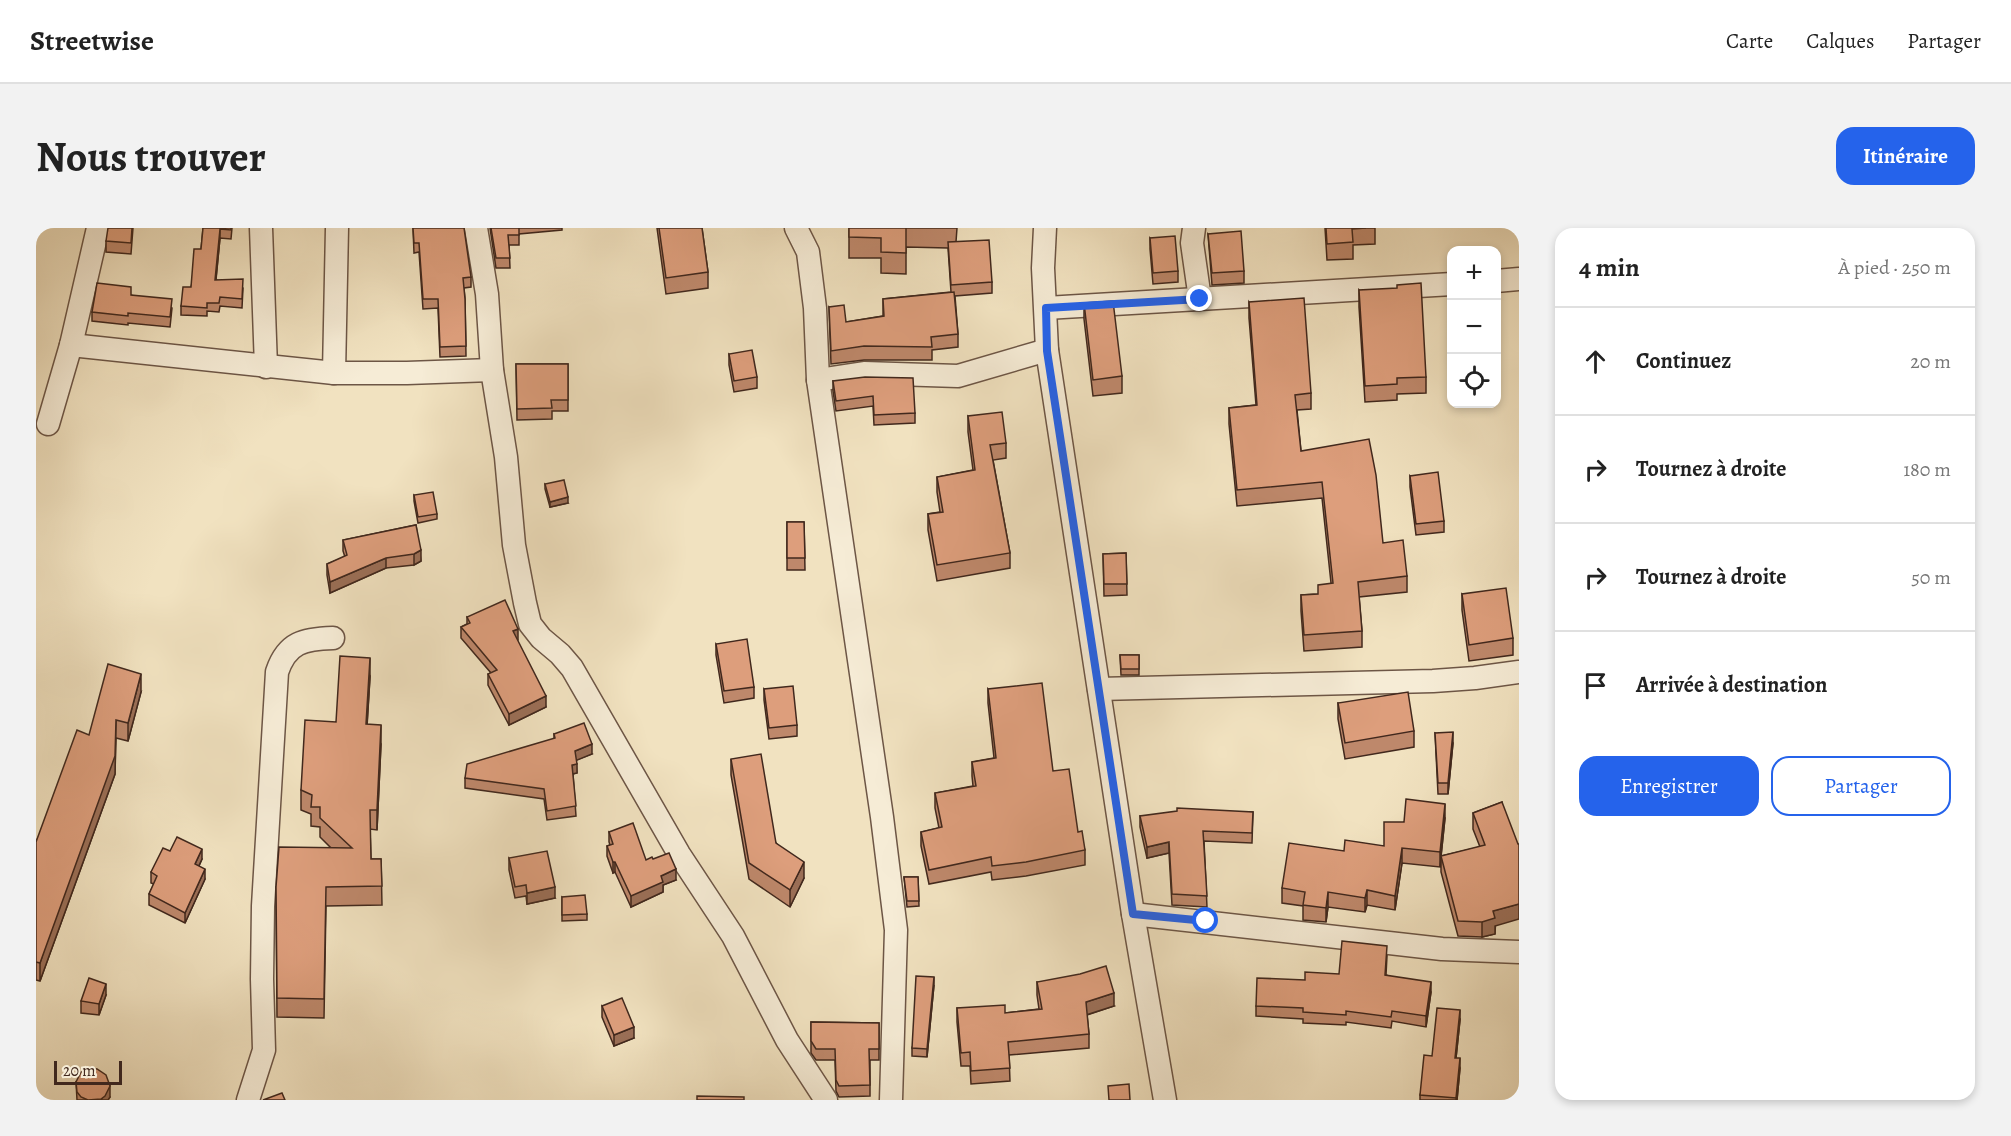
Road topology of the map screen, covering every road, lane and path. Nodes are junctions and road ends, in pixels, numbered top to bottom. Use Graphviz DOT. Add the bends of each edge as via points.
graph roads {
  1 [pos="98,228"];
  2 [pos="261,228"];
  3 [pos="337,228"];
  4 [pos="476,228"];
  5 [pos="796,228"];
  6 [pos="1045,228"];
  7 [pos="1194,228"];
  8 [pos="1519,279"];
  9 [pos="1501,281"];
  10 [pos="1447,284"];
  11 [pos="1200,299"];
  12 [pos="1046,308"];
  13 [pos="71,345"];
  14 [pos="1047,351"];
  15 [pos="266,367"];
  16 [pos="492,370"];
  17 [pos="334,372"];
  18 [pos="818,380"];
  19 [pos="48,424"];
  20 [pos="333,638"];
  21 [pos="1519,672"];
  22 [pos="1099,689"];
  23 [pos="1133,914"];
  24 [pos="1519,952"];
  25 [pos="248,1100"];
  26 [pos="826,1100"];
  27 [pos="891,1100"];
  28 [pos="1165,1100"];
  1 -- 13 [label="street"];
  2 -- 15 [label="street"];
  3 -- 17 [label="street"];
  4 -- 16 [label="street" via="487,294"];
  5 -- 18 [label="street" via="808,252"];
  6 -- 12 [label="street"];
  7 -- 11 [label="street" via="1192,243"];
  8 -- 9 [label="street"];
  10 -- 11 [label="street"];
  11 -- 12 [label="street"];
  12 -- 14 [label="street"];
  13 -- 15 [label="street"];
  13 -- 19 [label="street"];
  14 -- 18 [label="street" via="958,376 864,373"];
  14 -- 22 [label="street"];
  15 -- 17 [label="street"];
  16 -- 17 [label="street"];
  16 -- 26 [label="street" via="506,457 514,545 530,624 572,668 679,854 733,936 787,1040"];
  18 -- 27 [label="street" via="896,930"];
  20 -- 25 [label="street" via="303,640 281,658 277,672 263,906 264,1050"];
  21 -- 22 [label="street" via="1433,681"];
  22 -- 23 [label="street"];
  23 -- 24 [label="street" via="1442,949"];
  23 -- 28 [label="street"];
}
